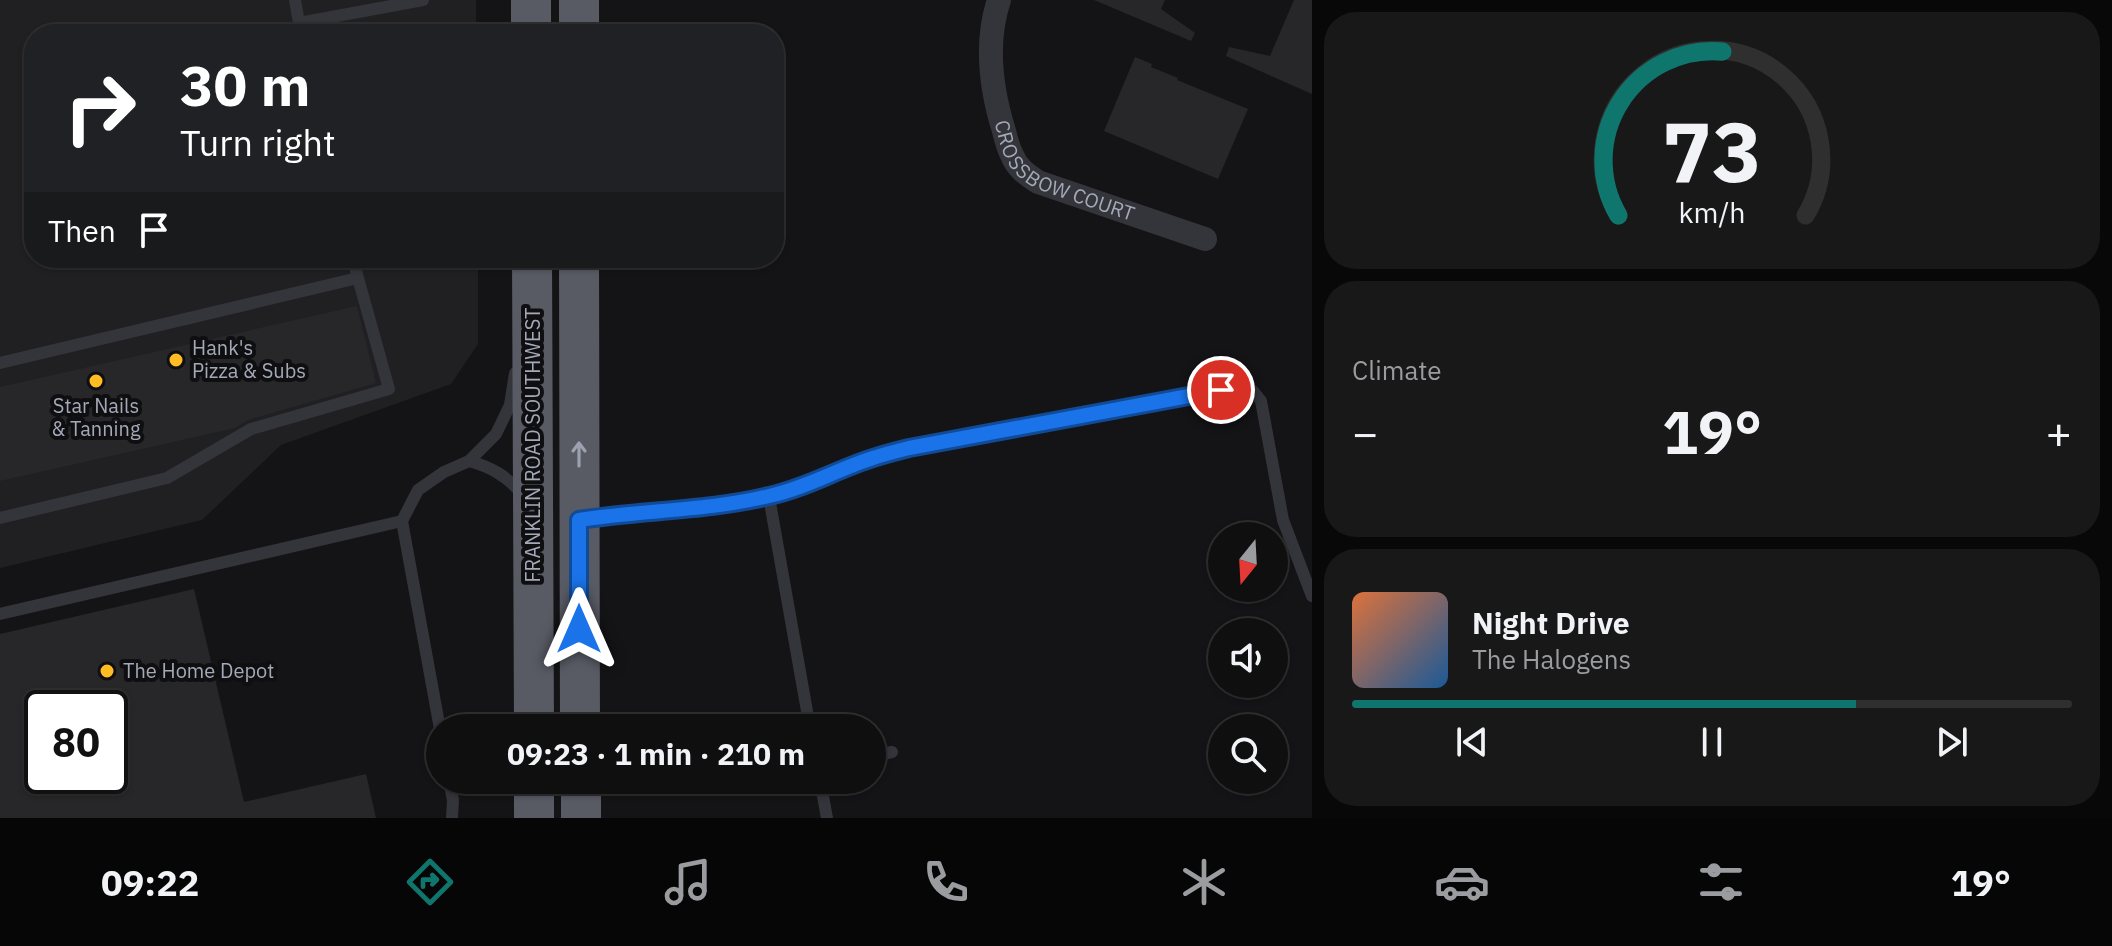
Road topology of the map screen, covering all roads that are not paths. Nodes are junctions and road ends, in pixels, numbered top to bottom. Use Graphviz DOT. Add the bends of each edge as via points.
graph roads {
  1 [pos="295,0"];
  2 [pos="423,0"];
  3 [pos="531,0"];
  4 [pos="579,0"];
  5 [pos="999,0"];
  6 [pos="299,24"];
  7 [pos="318,24"];
  8 [pos="531,24"];
  9 [pos="579,24"];
  10 [pos="1205,239"];
  11 [pos="356,268"];
  12 [pos="532,268"];
  13 [pos="579,268"];
  14 [pos="358,278"];
  15 [pos="532,330"];
  16 [pos="0,363"];
  17 [pos="469,461"];
  18 [pos="769,497"];
  19 [pos="534,508"];
  20 [pos="0,518"];
  21 [pos="579,520"];
  22 [pos="402,521"];
  23 [pos="1312,596"];
  24 [pos="0,614"];
  25 [pos="437,714"];
  26 [pos="534,714"];
  27 [pos="580,714"];
  28 [pos="808,714"];
  29 [pos="892,752"];
  30 [pos="886,753"];
  31 [pos="452,794"];
  32 [pos="534,794"];
  33 [pos="581,794"];
  34 [pos="823,794"];
  35 [pos="452,818"];
  36 [pos="534,818"];
  37 [pos="581,818"];
  38 [pos="827,818"];
  1 -- 6 [label="lane"];
  2 -- 7 [label="lane"];
  3 -- 8 [label="highway"];
  4 -- 9 [label="highway"];
  5 -- 10 [label="street, CROSSBOW COURT" via="991,38 992,71 1003,128 1022,171 1038,182"];
  11 -- 14 [label="lane"];
  12 -- 15 [label="highway, FRANKLIN ROAD SOUTHWEST"];
  21 -- 13 [label="highway, one-way"];
  14 -- 16 [label="lane"];
  14 -- 20 [label="lane" via="389,389 251,429 167,478"];
  15 -- 17 [label="lane" via="517,361 510,405 496,434"];
  15 -- 19 [label="highway, FRANKLIN ROAD SOUTHWEST"];
  17 -- 19 [label="lane" via="510,480"];
  17 -- 22 [label="lane" via="418,490"];
  18 -- 21 [label="lane"];
  18 -- 23 [label="lane" via="909,448 1241,387 1261,401 1283,520"];
  18 -- 28 [label="lane"];
  19 -- 26 [label="highway, FRANKLIN ROAD SOUTHWEST"];
  21 -- 27 [label="highway"];
  22 -- 24 [label="lane"];
  22 -- 25 [label="lane"];
  29 -- 30 [label="lane"];
  31 -- 35 [label="lane"];
  32 -- 36 [label="highway"];
  33 -- 37 [label="highway"];
  34 -- 38 [label="lane"];
}
